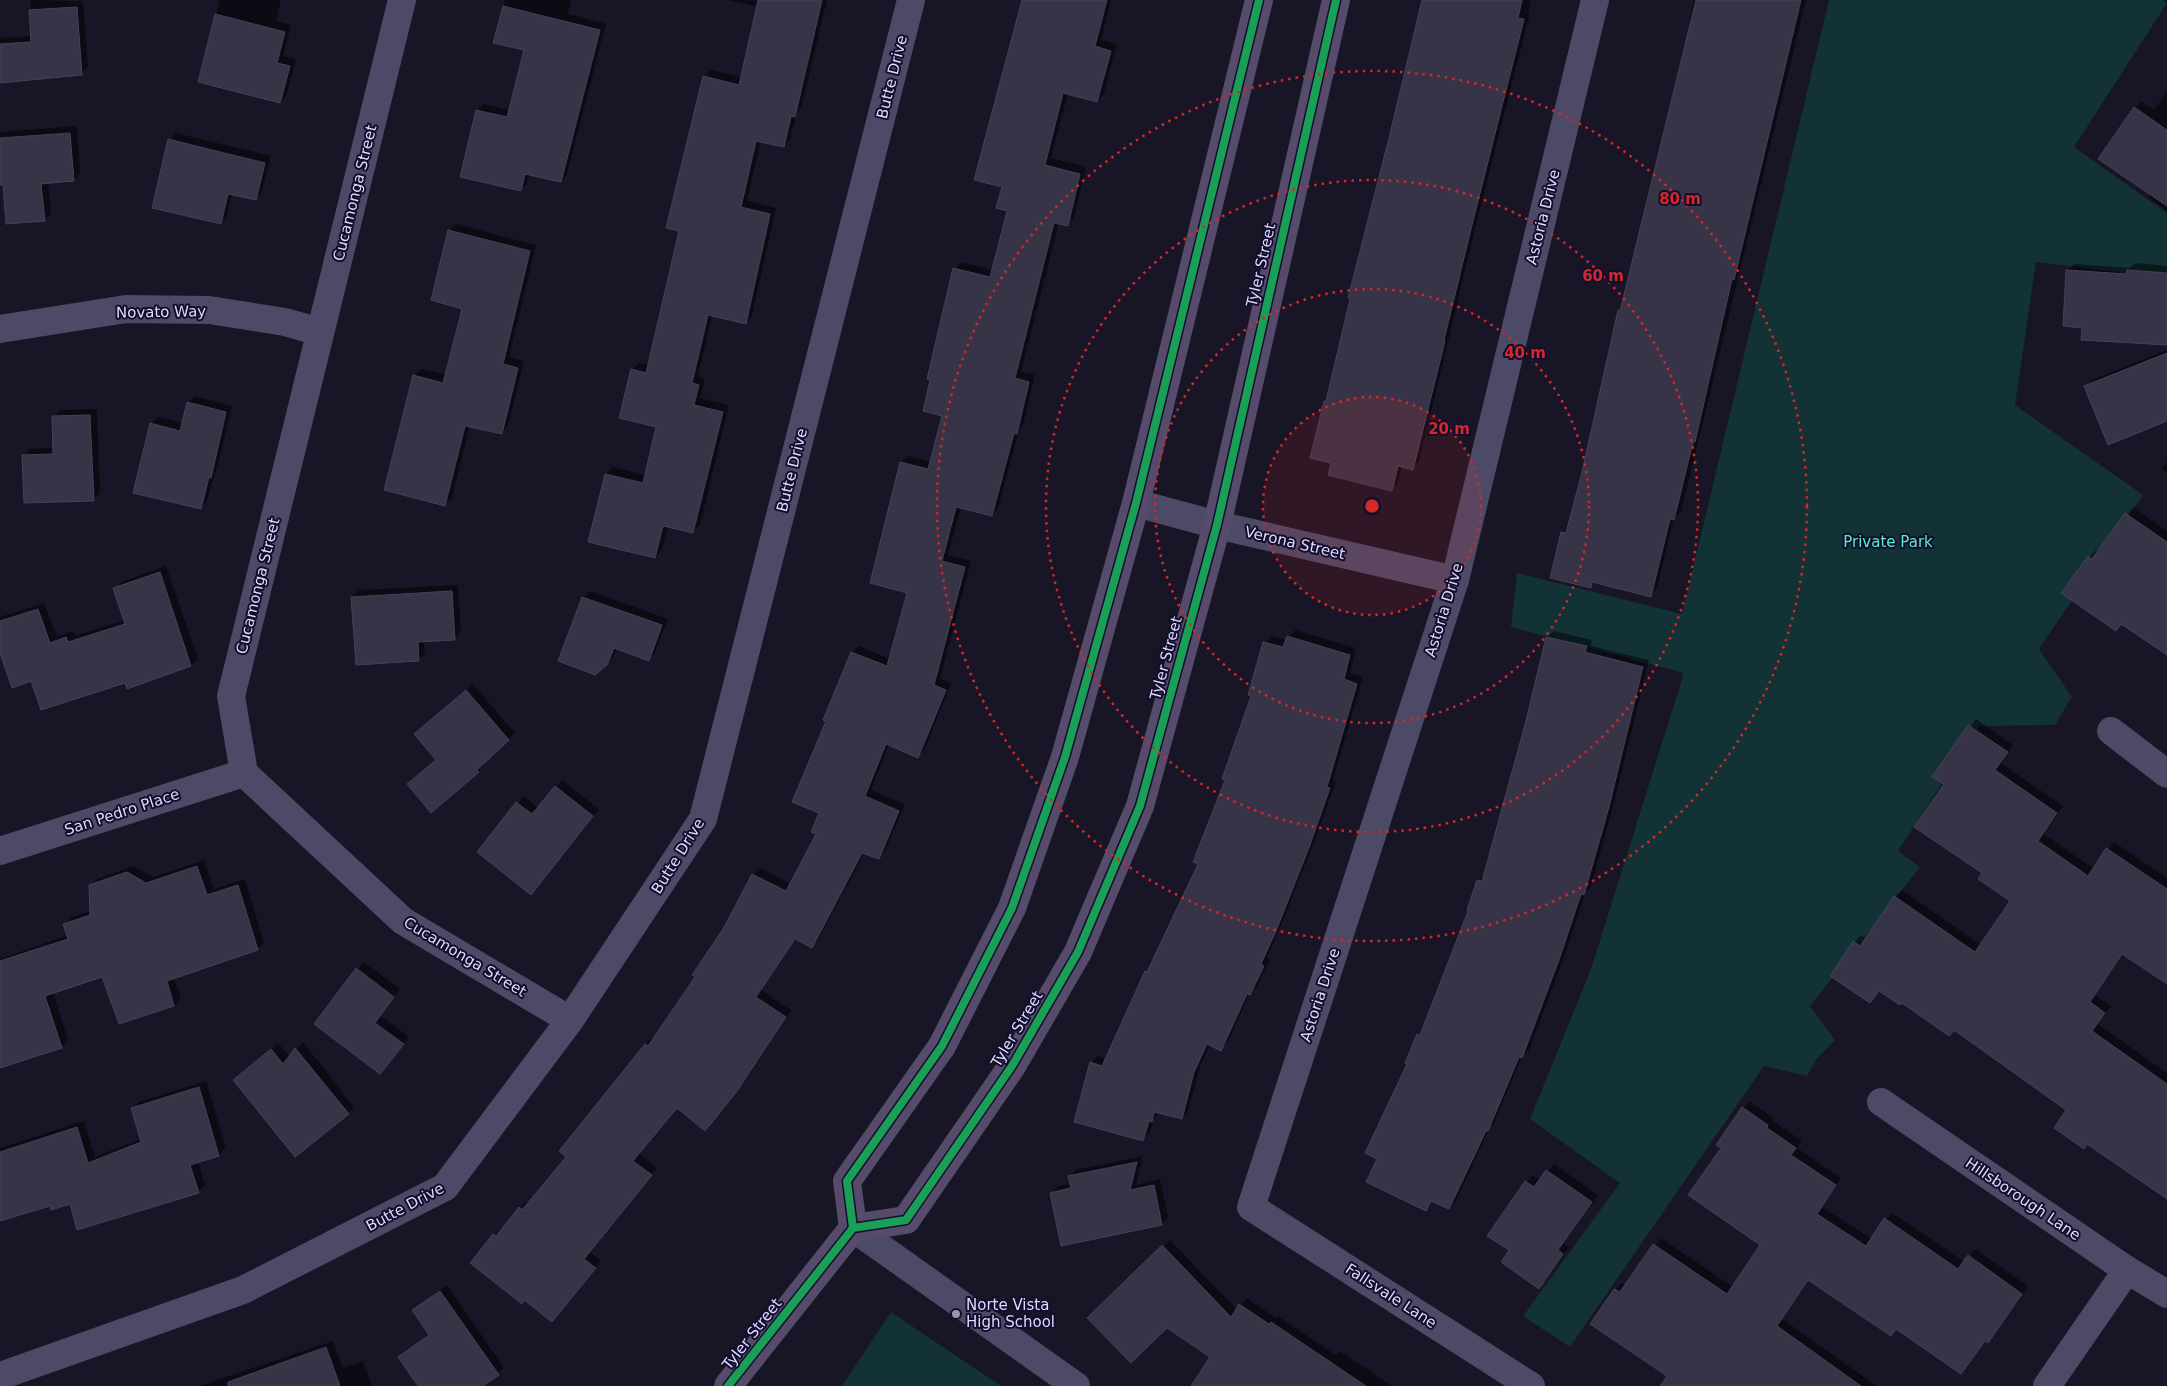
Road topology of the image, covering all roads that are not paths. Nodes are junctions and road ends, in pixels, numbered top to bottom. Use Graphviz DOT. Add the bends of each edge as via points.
graph roads {
  1 [pos="402,0"];
  2 [pos="912,0"];
  3 [pos="1259,0"];
  4 [pos="1336,0"];
  5 [pos="1595,0"];
  6 [pos="0,329"];
  7 [pos="320,332"];
  8 [pos="1136,503"];
  9 [pos="1216,525"];
  10 [pos="1455,580"];
  11 [pos="2111,730"];
  12 [pos="244,773"];
  13 [pos="2167,774"];
  14 [pos="0,851"];
  15 [pos="570,1020"];
  16 [pos="1881,1102"];
  17 [pos="1251,1207"];
  18 [pos="853,1228"];
  19 [pos="2128,1270"];
  20 [pos="2167,1294"];
  21 [pos="0,1376"];
  22 [pos="728,1386"];
  23 [pos="1076,1386"];
  24 [pos="1531,1386"];
  25 [pos="2047,1386"];
  1 -- 7 [label="street, Cucamonga Street"];
  2 -- 15 [label="street, Butte Drive" via="703,819"];
  3 -- 8 [label="main road"];
  4 -- 9 [label="main road, Tyler Street"];
  5 -- 10 [label="street, Astoria Drive"];
  6 -- 7 [label="street, Novato Way" via="126,309 209,310 285,322"];
  7 -- 12 [label="street, Cucamonga Street" via="231,696"];
  8 -- 9 [label="street, Verona Street"];
  8 -- 18 [label="main road" via="1065,757 1012,908 942,1046 846,1181"];
  9 -- 10 [label="street, Verona Street"];
  9 -- 18 [label="main road, Tyler Street" via="1140,806 1078,952 1012,1066 906,1220"];
  10 -- 17 [label="street, Astoria Drive"];
  11 -- 13 [label="street"];
  12 -- 14 [label="street, San Pedro Place"];
  12 -- 15 [label="street, Cucamonga Street" via="404,921"];
  15 -- 21 [label="street, Butte Drive" via="445,1187 243,1290"];
  16 -- 19 [label="street, Hillsborough Lane"];
  17 -- 24 [label="street, Fallsvale Lane"];
  18 -- 22 [label="main road, Tyler Street"];
  18 -- 23 [label="street"];
  19 -- 20 [label="street, Hillsborough Lane"];
  19 -- 25 [label="street"];
}
